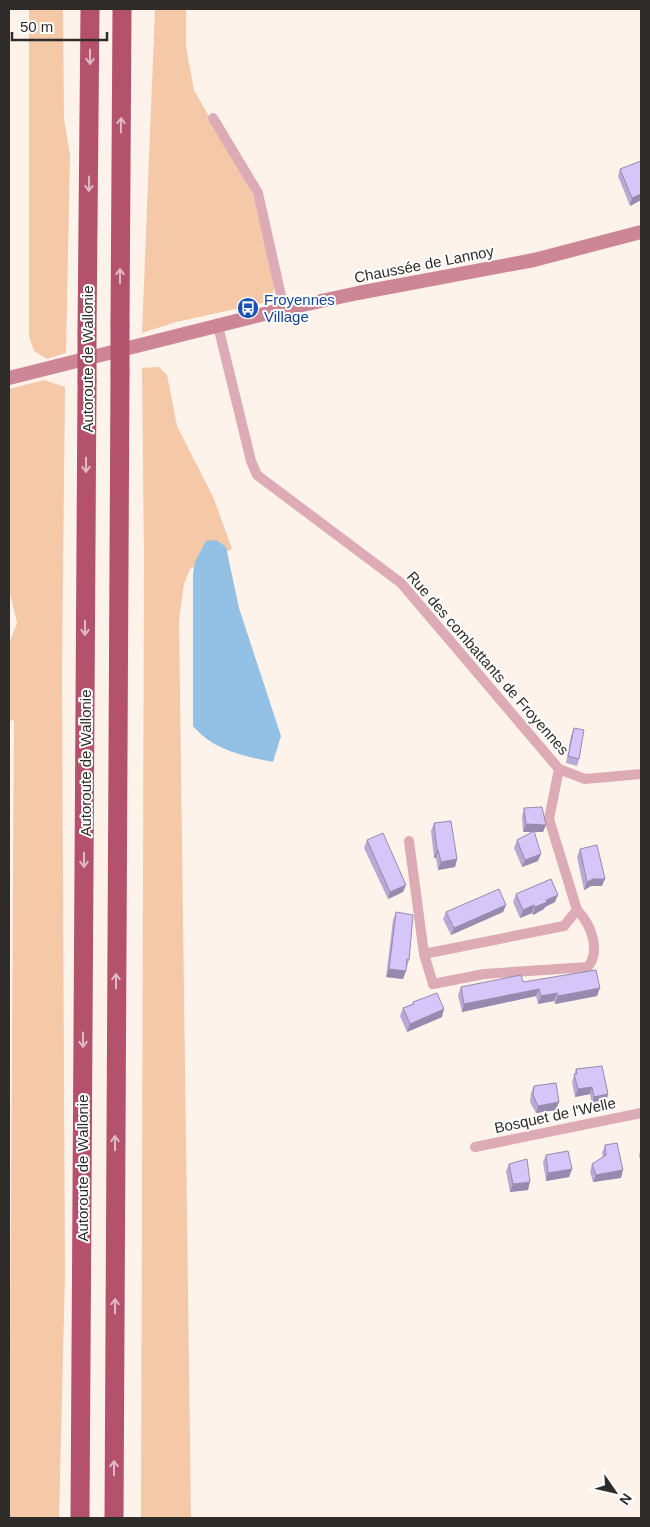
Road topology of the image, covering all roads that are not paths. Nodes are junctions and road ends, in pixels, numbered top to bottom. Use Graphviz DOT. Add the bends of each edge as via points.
graph roads {
  1 [pos="90,9"];
  2 [pos="122,9"];
  3 [pos="135,9"];
  4 [pos="122,58"];
  5 [pos="213,118"];
  6 [pos="641,232"];
  7 [pos="284,309"];
  8 [pos="218,326"];
  9 [pos="9,378"];
  10 [pos="559,769"];
  11 [pos="641,774"];
  12 [pos="409,841"];
  13 [pos="577,910"];
  14 [pos="424,954"];
  15 [pos="641,1113"];
  16 [pos="475,1147"];
  17 [pos="80,1518"];
  18 [pos="114,1518"];
  1 -- 17 [label="highway, Autoroute de Wallonie, one-way, bridge"];
  2 -- 4 [label="highway"];
  3 -- 4 [label="highway"];
  18 -- 4 [label="highway, one-way, bridge"];
  5 -- 7 [label="street" via="258,193"];
  6 -- 7 [label="main road, Chaussée de Lannoy" via="534,260"];
  7 -- 8 [label="main road, Chaussée de Lannoy"];
  8 -- 9 [label="main road, Chaussée de Lannoy"];
  8 -- 10 [label="street, Rue des combattants de Froyennes" via="257,474 401,583"];
  10 -- 11 [label="street, Rue des combattants de Froyennes" via="585,779"];
  10 -- 13 [label="street" via="549,819"];
  12 -- 14 [label="street"];
  13 -- 14 [label="street" via="564,926"];
  13 -- 14 [label="street" via="592,933 593,961 588,967 484,974 434,984"];
  15 -- 16 [label="street, Bosquet de l'Welle"];
}
